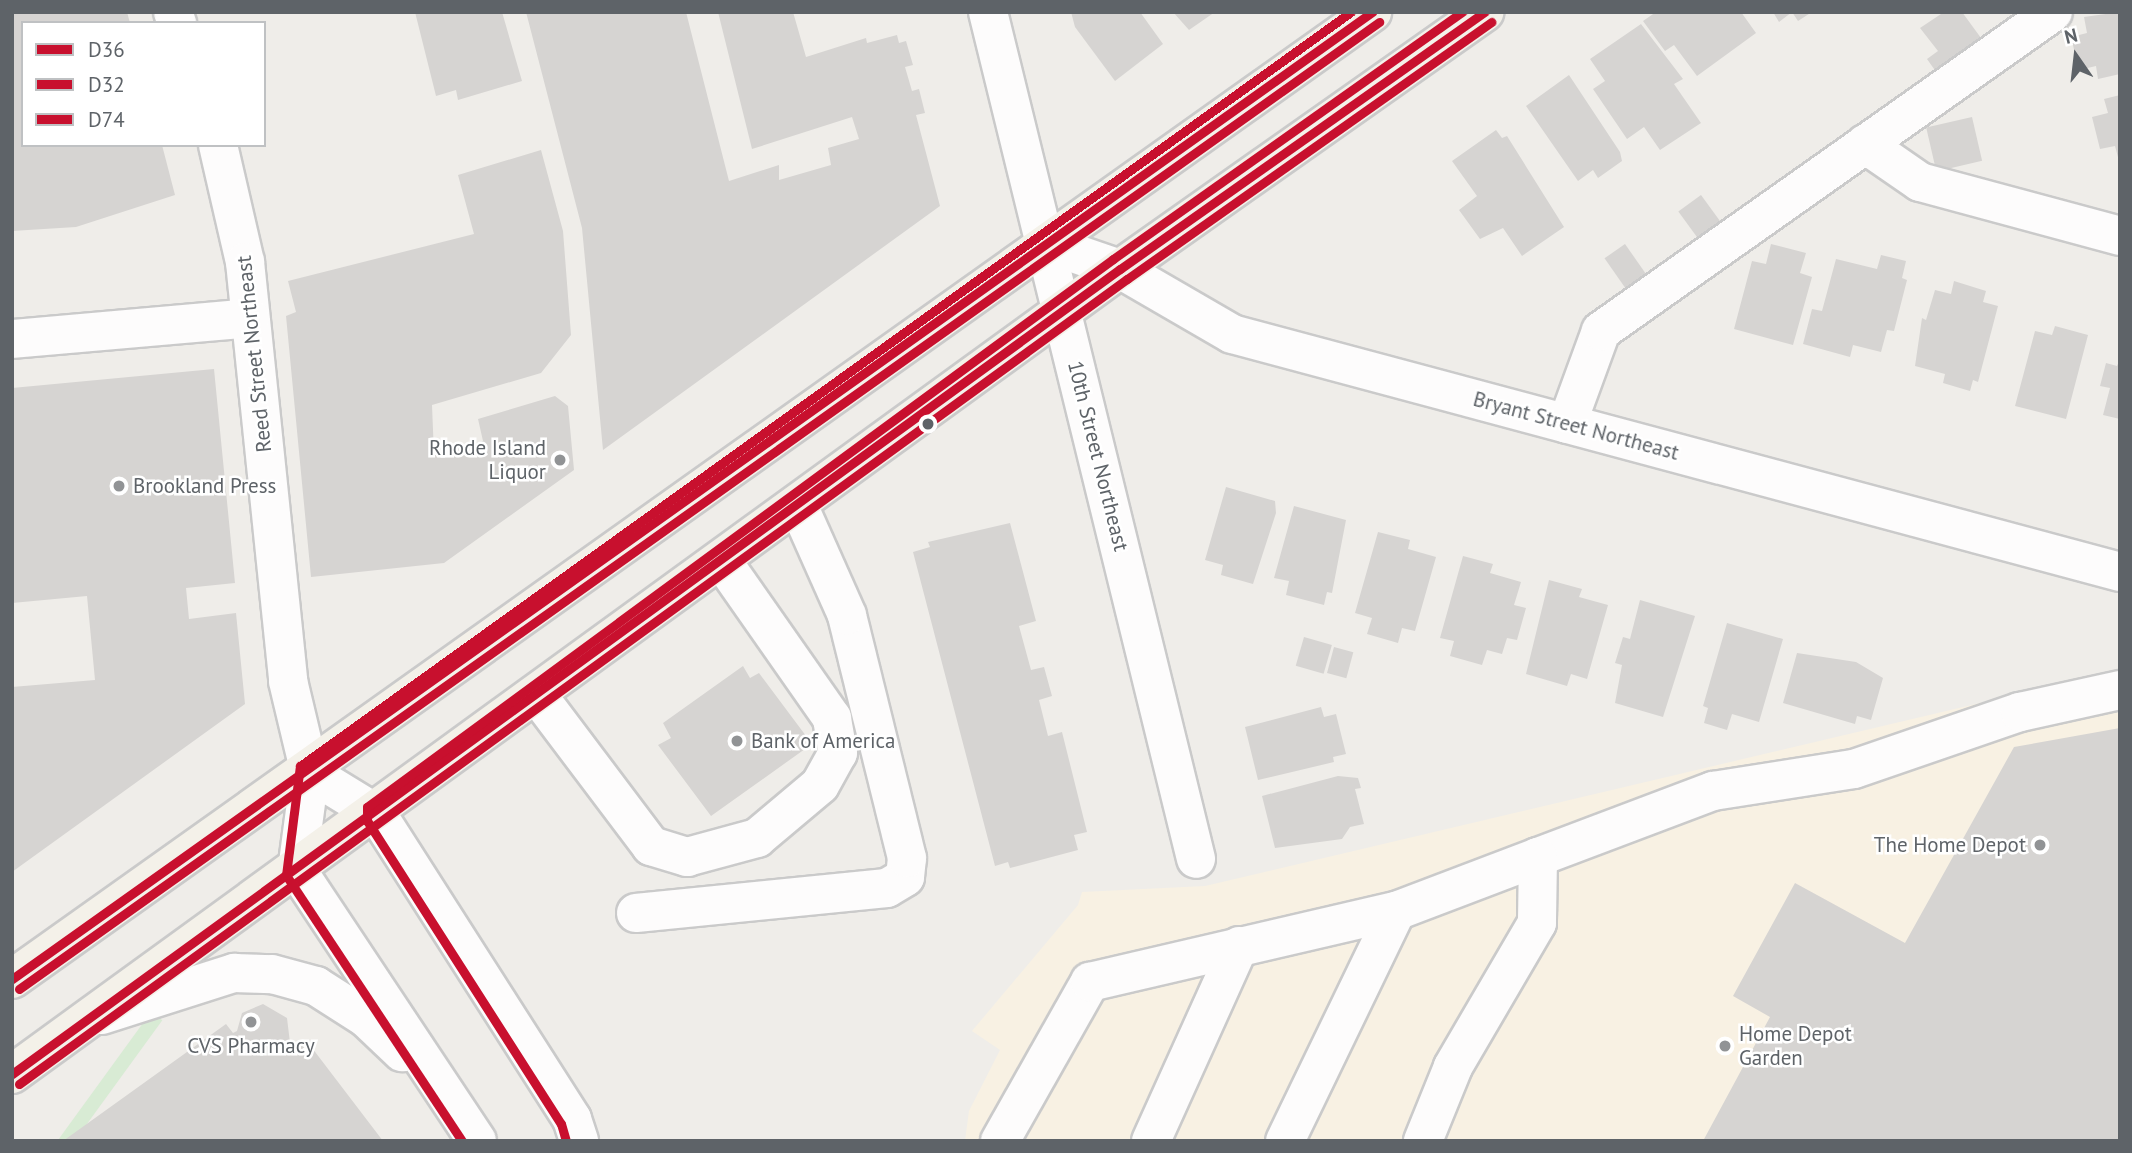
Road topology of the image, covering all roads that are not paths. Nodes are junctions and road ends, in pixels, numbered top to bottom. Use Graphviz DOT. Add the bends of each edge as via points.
graph roads {
  1 [pos="988,12"];
  2 [pos="1372,12"];
  3 [pos="1483,12"];
  4 [pos="2053,12"];
  5 [pos="1865,144"];
  6 [pos="219,147"];
  7 [pos="2120,236"];
  8 [pos="1047,244"];
  9 [pos="1120,269"];
  10 [pos="1063,311"];
  11 [pos="250,318"];
  12 [pos="12,339"];
  13 [pos="1567,424"];
  14 [pos="798,505"];
  15 [pos="722,561"];
  16 [pos="2120,572"];
  17 [pos="2120,690"];
  18 [pos="538,696"];
  19 [pos="310,772"];
  20 [pos="377,814"];
  21 [pos="1538,857"];
  22 [pos="1196,859"];
  23 [pos="297,870"];
  24 [pos="1396,911"];
  25 [pos="636,913"];
  26 [pos="1239,946"];
  27 [pos="12,979"];
  28 [pos="80,1024"];
  29 [pos="12,1074"];
  30 [pos="446,1093"];
  31 [pos="477,1141"];
  32 [pos="579,1141"];
  33 [pos="1000,1141"];
  34 [pos="1152,1141"];
  35 [pos="1285,1141"];
  36 [pos="1423,1141"];
  1 -- 8 [label="street, 10th Street Northeast"];
  2 -- 8 [label="main road"];
  3 -- 9 [label="main road"];
  4 -- 5 [label="street"];
  5 -- 7 [label="street" via="1920,182"];
  5 -- 13 [label="street" via="1601,331"];
  6 -- 11 [label="street, Reed Street Northeast" via="238,220"];
  8 -- 9 [label="street, Bryant Street Northeast"];
  8 -- 10 [label="street, 10th Street Northeast"];
  8 -- 19 [label="main road"];
  9 -- 10 [label="main road"];
  9 -- 13 [label="street, Bryant Street Northeast" via="1232,334"];
  10 -- 14 [label="main road"];
  10 -- 22 [label="street, 10th Street Northeast"];
  11 -- 12 [label="street"];
  11 -- 19 [label="street, Reed Street Northeast" via="288,681"];
  13 -- 16 [label="street, Bryant Street Northeast"];
  14 -- 15 [label="main road"];
  14 -- 25 [label="street" via="848,615 907,858 905,877 887,888"];
  15 -- 18 [label="main road"];
  15 -- 18 [label="street" via="832,718 838,753 820,785 757,838 687,857 651,846"];
  17 -- 21 [label="street" via="2020,712 1854,769 1713,791"];
  18 -- 20 [label="main road"];
  19 -- 20 [label="street"];
  19 -- 23 [label="street"];
  19 -- 27 [label="main road"];
  20 -- 23 [label="main road"];
  20 -- 32 [label="street" via="444,927 572,1119"];
  21 -- 24 [label="street"];
  21 -- 36 [label="street" via="1537,923 1453,1067"];
  23 -- 28 [label="main road"];
  23 -- 30 [label="street"];
  24 -- 26 [label="street"];
  24 -- 35 [label="street"];
  26 -- 33 [label="street" via="1090,982"];
  26 -- 34 [label="street"];
  28 -- 29 [label="main road"];
  28 -- 30 [label="street" via="234,973 272,974 316,986 366,1018"];
  30 -- 31 [label="street"];
}
